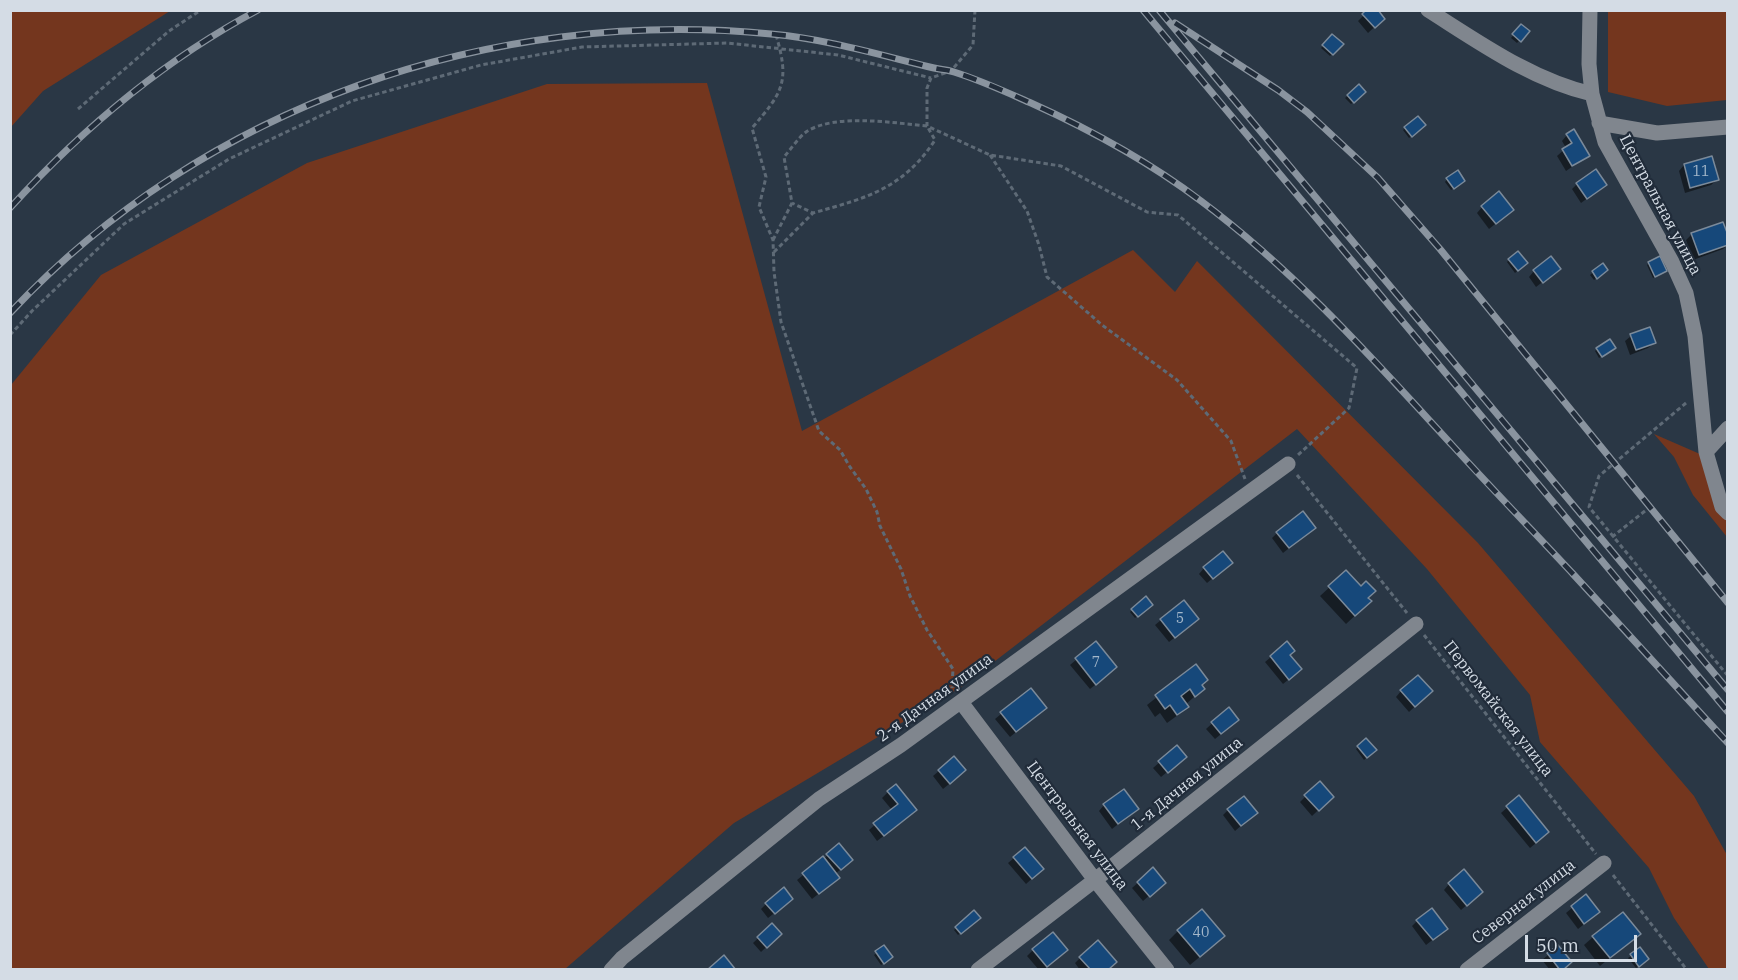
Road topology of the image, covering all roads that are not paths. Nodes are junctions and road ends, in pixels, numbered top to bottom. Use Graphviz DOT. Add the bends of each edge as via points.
graph roads {
  1 [pos="1428,10"];
  2 [pos="1590,10"];
  3 [pos="1592,94"];
  4 [pos="1599,123"];
  5 [pos="1728,127"];
  6 [pos="1728,428"];
  7 [pos="1706,452"];
  8 [pos="1288,464"];
  9 [pos="1728,513"];
  10 [pos="1416,624"];
  11 [pos="961,702"];
  12 [pos="1604,863"];
  13 [pos="1095,880"];
  14 [pos="611,969"];
  15 [pos="978,969"];
  16 [pos="1167,969"];
  17 [pos="1467,969"];
  1 -- 3 [label="street" via="1503,57 1565,88"];
  2 -- 3 [label="street, Центральная улица"];
  3 -- 4 [label="street, Центральная улица"];
  4 -- 5 [label="street" via="1658,133"];
  4 -- 7 [label="street, Центральная улица" via="1686,293 1695,336"];
  6 -- 7 [label="street"];
  7 -- 9 [label="street, Центральная улица" via="1722,507"];
  8 -- 11 [label="street, 2-я Дачная улица"];
  10 -- 13 [label="street, 1-я Дачная улица"];
  11 -- 13 [label="street, Центральная улица"];
  11 -- 14 [label="street, 2-я Дачная улица" via="819,799"];
  12 -- 17 [label="street, Северная улица"];
  13 -- 15 [label="street, 1-я Дачная улица"];
  13 -- 16 [label="street, Центральная улица"];
}
